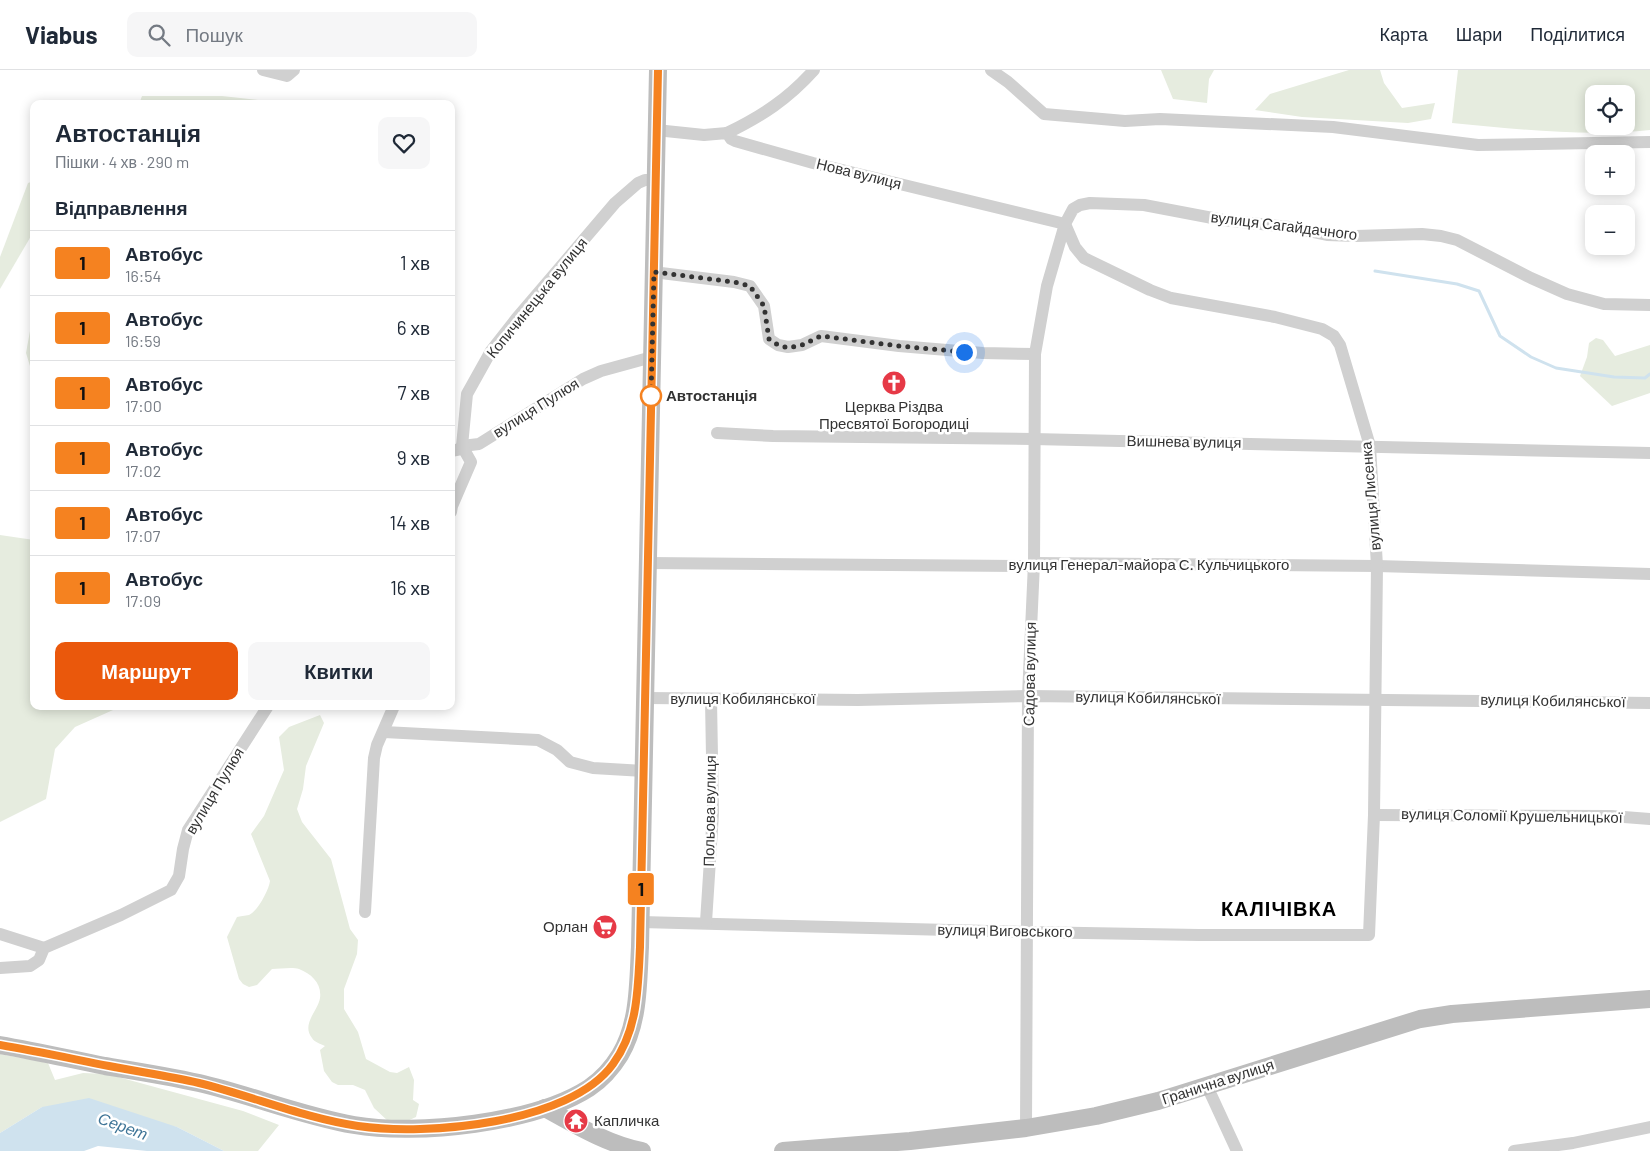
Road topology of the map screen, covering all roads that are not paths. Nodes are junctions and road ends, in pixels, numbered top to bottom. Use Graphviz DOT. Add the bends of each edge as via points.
graph roads {
  1 [pos="263,70"];
  2 [pos="294,70"];
  3 [pos="658,70"];
  4 [pos="814,70"];
  5 [pos="991,70"];
  6 [pos="656,130"];
  7 [pos="727,133"];
  8 [pos="1650,142"];
  9 [pos="655,180"];
  10 [pos="1065,224"];
  11 [pos="654,272"];
  12 [pos="1650,306"];
  13 [pos="1035,354"];
  14 [pos="652,357"];
  15 [pos="717,433"];
  16 [pos="1033,439"];
  17 [pos="1370,446"];
  18 [pos="457,448"];
  19 [pos="1650,453"];
  20 [pos="455,499"];
  21 [pos="648,563"];
  22 [pos="1034,563"];
  23 [pos="1377,566"];
  24 [pos="1650,574"];
  25 [pos="1028,696"];
  26 [pos="645,698"];
  27 [pos="1376,699"];
  28 [pos="711,700"];
  29 [pos="1650,702"];
  30 [pos="265,710"];
  31 [pos="392,710"];
  32 [pos="384,732"];
  33 [pos="644,771"];
  34 [pos="1374,815"];
  35 [pos="1650,819"];
  36 [pos="365,912"];
  37 [pos="641,922"];
  38 [pos="706,922"];
  39 [pos="1027,932"];
  40 [pos="0,934"];
  41 [pos="1368,935"];
  42 [pos="44,948"];
  43 [pos="0,968"];
  44 [pos="1650,999"];
  45 [pos="0,1045"];
  46 [pos="1207,1086"];
  47 [pos="545,1108"];
  48 [pos="1650,1127"];
  49 [pos="1026,1128"];
  50 [pos="858,1148"];
  51 [pos="642,1151"];
  52 [pos="783,1151"];
  53 [pos="1237,1151"];
  54 [pos="1514,1151"];
  1 -- 2 [label="street" via="287,76"];
  3 -- 6 [label="main road"];
  4 -- 7 [label="street" via="776,106"];
  5 -- 8 [label="street" via="1044,114 1125,121 1160,119 1333,127 1478,145"];
  6 -- 7 [label="street" via="704,135"];
  6 -- 9 [label="main road"];
  7 -- 10 [label="street, Нова вулиця" via="735,141 813,163"];
  9 -- 11 [label="main road"];
  9 -- 18 [label="street, Копичинецька вулиця" via="638,183 615,203 491,351 467,394"];
  10 -- 12 [label="street, вулиця Сагайдачного" via="1080,205 1152,205 1223,220 1327,234 1441,236 1458,240 1567,294 1609,305"];
  10 -- 13 [label="street, Садова вулиця" via="1047,286"];
  10 -- 17 [label="street, вулиця Лисенка" via="1074,248 1084,258 1150,290 1171,298 1275,317 1330,333 1340,345"];
  11 -- 13 [label="street" via="750,286 764,306 769,339 782,347 802,345 821,336 926,349"];
  11 -- 14 [label="main road"];
  13 -- 16 [label="street, Садова вулиця"];
  14 -- 18 [label="street, вулиця Пулюя" via="582,379 479,444"];
  14 -- 21 [label="main road"];
  15 -- 16 [label="street, Вишнева вулиця"];
  16 -- 17 [label="street, Вишнева вулиця"];
  16 -- 22 [label="street, Садова вулиця"];
  17 -- 19 [label="street, Вишнева вулиця"];
  17 -- 23 [label="street, вулиця Лисенка"];
  18 -- 20 [label="street" via="471,462"];
  21 -- 22 [label="street, вулиця Генерал-майора С. Кульчицького" via="1001,566 1030,566"];
  21 -- 26 [label="main road"];
  22 -- 23 [label="street, вулиця Генерал-майора С. Кульчицького"];
  22 -- 25 [label="street, Садова вулиця"];
  23 -- 24 [label="street, вулиця Генерал-майора С. Кульчицького"];
  23 -- 27 [label="street, вулиця Лисенка"];
  25 -- 27 [label="street, вулиця Кобилянської"];
  25 -- 28 [label="street, вулиця Кобилянської"];
  25 -- 39 [label="street, Садова вулиця"];
  26 -- 28 [label="street, вулиця Кобилянської"];
  26 -- 33 [label="main road"];
  27 -- 29 [label="street, вулиця Кобилянської"];
  27 -- 34 [label="street, вулиця Лисенка"];
  28 -- 38 [label="street, Польова вулиця" via="713,813"];
  30 -- 42 [label="street, вулиця Пулюя" via="188,830 179,876 171,890"];
  31 -- 32 [label="street"];
  32 -- 33 [label="street" via="538,740 557,750 570,762 593,768"];
  32 -- 36 [label="street" via="374,758"];
  33 -- 37 [label="main road"];
  34 -- 35 [label="street, вулиця Соломії Крушельницької"];
  34 -- 41 [label="street, вулиця Лисенка"];
  37 -- 38 [label="street, вулиця Виговського"];
  37 -- 47 [label="main road" via="637,998 633,1024 625,1044 613,1065 589,1088"];
  38 -- 39 [label="street, вулиця Виговського"];
  39 -- 41 [label="street, вулиця Виговського"];
  39 -- 49 [label="street, Садова вулиця"];
  40 -- 42 [label="street"];
  42 -- 43 [label="street, вулиця Пулюя" via="39,960 30,966"];
  44 -- 46 [label="main road, Гранична вулиця" via="1420,1019"];
  45 -- 47 [label="main road" via="200,1083 340,1122 374,1128 446,1127 510,1118"];
  46 -- 49 [label="main road, Гранична вулиця" via="1124,1110"];
  46 -- 53 [label="street"];
  47 -- 51 [label="main road" via="602,1138"];
  48 -- 54 [label="street"];
  49 -- 50 [label="main road, Гранична вулиця"];
  50 -- 52 [label="main road, Гранична вулиця"];
}
